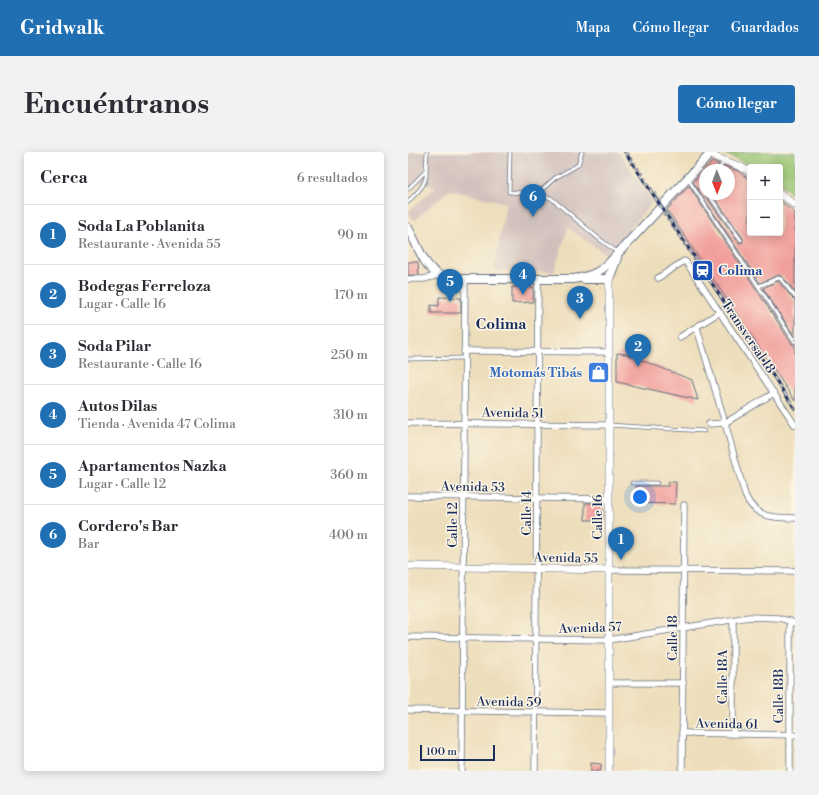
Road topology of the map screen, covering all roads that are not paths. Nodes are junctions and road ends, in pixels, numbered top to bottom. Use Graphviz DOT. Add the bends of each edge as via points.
graph roads {
  1 [pos="427,152"];
  2 [pos="510,152"];
  3 [pos="582,152"];
  4 [pos="711,153"];
  5 [pos="725,161"];
  6 [pos="723,164"];
  7 [pos="426,171"];
  8 [pos="747,171"];
  9 [pos="688,179"];
  10 [pos="408,189"];
  11 [pos="537,194"];
  12 [pos="783,196"];
  13 [pos="712,200"];
  14 [pos="408,202"];
  15 [pos="795,205"];
  16 [pos="408,228"];
  17 [pos="741,240"];
  18 [pos="618,253"];
  19 [pos="609,263"];
  20 [pos="439,275"];
  21 [pos="658,278"];
  22 [pos="408,279"];
  23 [pos="573,279"];
  24 [pos="609,279"];
  25 [pos="464,280"];
  26 [pos="538,280"];
  27 [pos="759,286"];
  28 [pos="795,297"];
  29 [pos="720,312"];
  30 [pos="697,328"];
  31 [pos="680,337"];
  32 [pos="795,342"];
  33 [pos="464,351"];
  34 [pos="538,352"];
  35 [pos="609,352"];
  36 [pos="464,358"];
  37 [pos="408,359"];
  38 [pos="774,393"];
  39 [pos="408,423"];
  40 [pos="725,423"];
  41 [pos="464,424"];
  42 [pos="537,424"];
  43 [pos="709,424"];
  44 [pos="795,425"];
  45 [pos="609,426"];
  46 [pos="704,432"];
  47 [pos="632,483"];
  48 [pos="657,484"];
  49 [pos="408,496"];
  50 [pos="464,496"];
  51 [pos="537,498"];
  52 [pos="610,499"];
  53 [pos="684,505"];
  54 [pos="795,518"];
  55 [pos="408,566"];
  56 [pos="463,567"];
  57 [pos="536,569"];
  58 [pos="610,570"];
  59 [pos="683,570"];
  60 [pos="795,571"];
  61 [pos="733,620"];
  62 [pos="792,622"];
  63 [pos="683,628"];
  64 [pos="408,637"];
  65 [pos="463,638"];
  66 [pos="536,639"];
  67 [pos="610,640"];
  68 [pos="609,683"];
  69 [pos="683,683"];
  70 [pos="408,710"];
  71 [pos="463,711"];
  72 [pos="535,712"];
  73 [pos="609,713"];
  74 [pos="682,733"];
  75 [pos="734,734"];
  76 [pos="792,735"];
  77 [pos="462,771"];
  78 [pos="535,771"];
  79 [pos="609,771"];
  80 [pos="682,771"];
  81 [pos="790,771"];
  1 -- 7 [label="lane"];
  2 -- 11 [label="lane" via="508,192"];
  3 -- 11 [label="lane" via="578,165 555,178"];
  4 -- 5 [label="street"];
  4 -- 9 [label="main road"];
  5 -- 6 [label="lane"];
  5 -- 8 [label="street"];
  7 -- 10 [label="lane"];
  7 -- 14 [label="lane" via="425,182"];
  9 -- 18 [label="main road"];
  9 -- 27 [label="lane"];
  11 -- 18 [label="lane" via="551,198"];
  12 -- 15 [label="street"];
  13 -- 17 [label="lane"];
  16 -- 20 [label="main road" via="425,263"];
  18 -- 19 [label="main road"];
  18 -- 24 [label="main road"];
  19 -- 23 [label="main road" via="599,272"];
  19 -- 24 [label="street, Calle 16"];
  20 -- 22 [label="street" via="424,279"];
  20 -- 25 [label="main road" via="448,279"];
  21 -- 29 [label="street, Transversal 18" via="684,261"];
  23 -- 24 [label="main road"];
  23 -- 26 [label="main road"];
  24 -- 35 [label="street, Calle 16"];
  25 -- 26 [label="main road"];
  25 -- 33 [label="street, Calle 12"];
  26 -- 34 [label="street, Calle 14"];
  27 -- 28 [label="lane" via="778,278"];
  27 -- 32 [label="lane"];
  29 -- 30 [label="street" via="700,323"];
  29 -- 38 [label="street, Transversal 18"];
  30 -- 31 [label="street"];
  30 -- 40 [label="street"];
  33 -- 34 [label="street"];
  33 -- 36 [label="street, Calle 12"];
  34 -- 35 [label="street"];
  34 -- 42 [label="street, Calle 14"];
  35 -- 45 [label="street, Calle 16"];
  36 -- 37 [label="lane"];
  36 -- 41 [label="street, Calle 12"];
  38 -- 40 [label="street"];
  38 -- 44 [label="street, Transversal 18"];
  39 -- 41 [label="street, Avenida 51"];
  40 -- 43 [label="street"];
  40 -- 54 [label="street" via="745,496 751,506 758,512 776,518"];
  41 -- 42 [label="street, Avenida 51"];
  41 -- 50 [label="street, Calle 12"];
  42 -- 45 [label="street, Avenida 51"];
  42 -- 51 [label="street, Calle 14"];
  45 -- 46 [label="lane, Avenida 51"];
  45 -- 52 [label="street, Calle 16"];
  47 -- 48 [label="lane"];
  49 -- 50 [label="street, Avenida 53"];
  50 -- 51 [label="street, Avenida 53"];
  50 -- 56 [label="street, Calle 12"];
  51 -- 52 [label="street, Avenida 53"];
  51 -- 57 [label="street, Calle 14"];
  52 -- 58 [label="street, Calle 16"];
  53 -- 59 [label="street, Calle 18"];
  55 -- 56 [label="street, Avenida 55"];
  56 -- 57 [label="street, Avenida 55"];
  56 -- 65 [label="street, Calle 12"];
  57 -- 58 [label="street, Avenida 55"];
  57 -- 66 [label="street, Calle 14"];
  58 -- 59 [label="street, Avenida 55"];
  58 -- 67 [label="street, Calle 16"];
  59 -- 60 [label="street, Avenida 55"];
  59 -- 63 [label="street, Calle 18"];
  61 -- 62 [label="street, Avenida 57" via="766,617"];
  61 -- 63 [label="street, Avenida 57"];
  61 -- 75 [label="street, Calle 18A"];
  62 -- 76 [label="street, Calle 18B"];
  63 -- 67 [label="street, Avenida 57"];
  63 -- 69 [label="street, Calle 18"];
  64 -- 65 [label="street, Avenida 57"];
  65 -- 66 [label="street, Avenida 57"];
  65 -- 71 [label="street, Calle 12"];
  66 -- 67 [label="street, Avenida 57"];
  66 -- 72 [label="street, Calle 14"];
  67 -- 68 [label="street, Calle 16"];
  68 -- 69 [label="street"];
  68 -- 73 [label="street, Calle 16"];
  69 -- 74 [label="street, Calle 18"];
  70 -- 71 [label="street, Avenida 59"];
  71 -- 72 [label="street, Avenida 59"];
  71 -- 77 [label="street, Calle 12"];
  72 -- 73 [label="street, Avenida 59"];
  72 -- 78 [label="street, Calle 14"];
  73 -- 79 [label="street, Calle 16"];
  74 -- 75 [label="street, Avenida 61"];
  74 -- 80 [label="street, Calle 18"];
  75 -- 76 [label="street, Avenida 61"];
  76 -- 81 [label="street, Calle 18B"];
}
